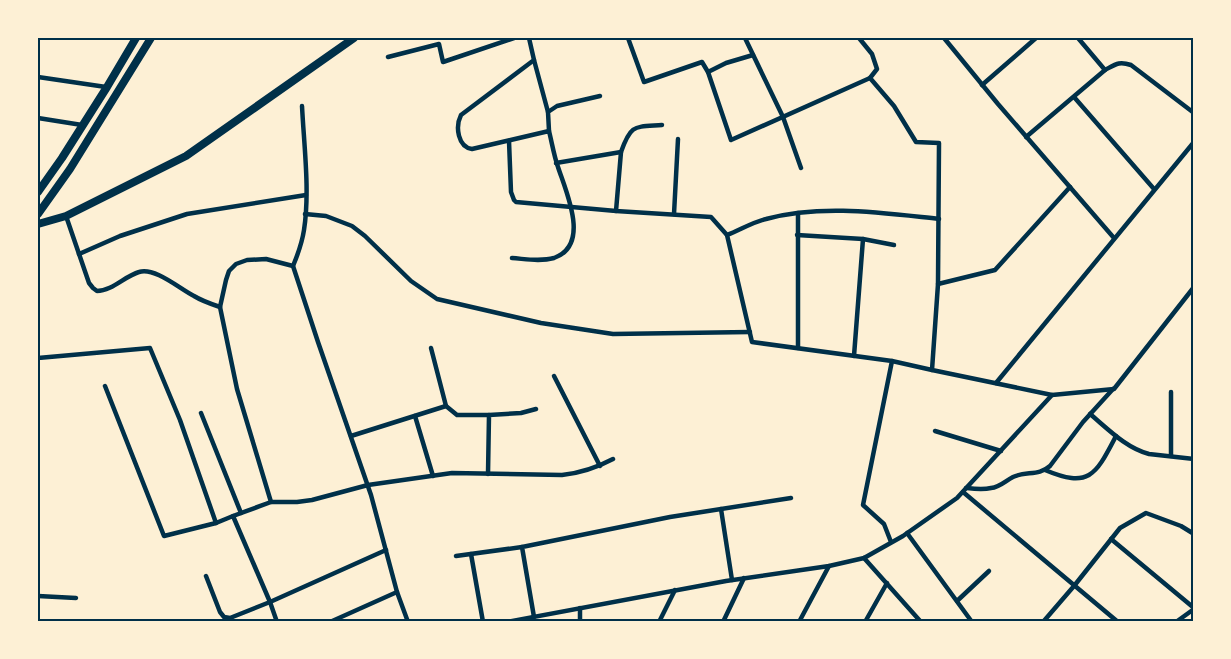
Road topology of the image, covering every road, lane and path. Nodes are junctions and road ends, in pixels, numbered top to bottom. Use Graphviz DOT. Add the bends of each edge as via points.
graph roads {
  1 [pos="136,38"];
  2 [pos="151,38"];
  3 [pos="354,38"];
  4 [pos="513,38"];
  5 [pos="529,38"];
  6 [pos="628,38"];
  7 [pos="745,38"];
  8 [pos="859,38"];
  9 [pos="944,38"];
  10 [pos="1036,38"];
  11 [pos="1078,38"];
  12 [pos="753,55"];
  13 [pos="388,57"];
  14 [pos="534,60"];
  15 [pos="1106,70"];
  16 [pos="708,72"];
  17 [pos="38,77"];
  18 [pos="870,78"];
  19 [pos="982,85"];
  20 [pos="107,87"];
  21 [pos="600,96"];
  22 [pos="1074,97"];
  23 [pos="302,105"];
  24 [pos="548,112"];
  25 [pos="1194,113"];
  26 [pos="783,117"];
  27 [pos="38,118"];
  28 [pos="83,125"];
  29 [pos="662,125"];
  30 [pos="549,131"];
  31 [pos="1026,137"];
  32 [pos="678,139"];
  33 [pos="509,141"];
  34 [pos="1194,142"];
  35 [pos="621,152"];
  36 [pos="556,163"];
  37 [pos="801,168"];
  38 [pos="1070,187"];
  39 [pos="1154,189"];
  40 [pos="38,192"];
  41 [pos="306,195"];
  42 [pos="571,207"];
  43 [pos="616,211"];
  44 [pos="798,213"];
  45 [pos="38,214"];
  46 [pos="305,214"];
  47 [pos="674,214"];
  48 [pos="66,216"];
  49 [pos="939,219"];
  50 [pos="38,224"];
  51 [pos="727,235"];
  52 [pos="797,235"];
  53 [pos="1114,238"];
  54 [pos="863,239"];
  55 [pos="894,245"];
  56 [pos="79,254"];
  57 [pos="512,258"];
  58 [pos="294,266"];
  59 [pos="938,284"];
  60 [pos="1194,287"];
  61 [pos="220,307"];
  62 [pos="750,332"];
  63 [pos="431,348"];
  64 [pos="798,348"];
  65 [pos="854,356"];
  66 [pos="38,358"];
  67 [pos="892,360"];
  68 [pos="932,370"];
  69 [pos="554,376"];
  70 [pos="996,383"];
  71 [pos="105,386"];
  72 [pos="1113,389"];
  73 [pos="1171,392"];
  74 [pos="1052,395"];
  75 [pos="446,406"];
  76 [pos="536,409"];
  77 [pos="201,413"];
  78 [pos="1090,414"];
  79 [pos="489,415"];
  80 [pos="415,416"];
  81 [pos="935,431"];
  82 [pos="351,436"];
  83 [pos="1116,436"];
  84 [pos="1001,451"];
  85 [pos="1172,456"];
  86 [pos="613,459"];
  87 [pos="1194,459"];
  88 [pos="600,466"];
  89 [pos="1045,471"];
  90 [pos="488,474"];
  91 [pos="433,476"];
  92 [pos="368,485"];
  93 [pos="965,490"];
  94 [pos="791,498"];
  95 [pos="272,502"];
  96 [pos="721,509"];
  97 [pos="241,513"];
  98 [pos="232,516"];
  99 [pos="216,523"];
  100 [pos="907,533"];
  101 [pos="1194,534"];
  102 [pos="1111,539"];
  103 [pos="891,542"];
  104 [pos="522,547"];
  105 [pos="386,550"];
  106 [pos="471,554"];
  107 [pos="456,556"];
  108 [pos="864,558"];
  109 [pos="829,566"];
  110 [pos="988,571"];
  111 [pos="206,576"];
  112 [pos="744,578"];
  113 [pos="732,580"];
  114 [pos="887,584"];
  115 [pos="1074,586"];
  116 [pos="675,590"];
  117 [pos="397,592"];
  118 [pos="38,596"];
  119 [pos="75,598"];
  120 [pos="957,601"];
  121 [pos="270,602"];
  122 [pos="580,608"];
  123 [pos="1194,608"];
  124 [pos="1185,616"];
  125 [pos="534,617"];
  126 [pos="522,620"];
  127 [pos="277,621"];
  128 [pos="330,621"];
  129 [pos="408,621"];
  130 [pos="483,621"];
  131 [pos="507,621"];
  132 [pos="580,621"];
  133 [pos="659,621"];
  134 [pos="723,621"];
  135 [pos="799,621"];
  136 [pos="865,621"];
  137 [pos="921,621"];
  138 [pos="972,621"];
  139 [pos="1045,621"];
  140 [pos="1118,621"];
  141 [pos="1176,621"];
  142 [pos="1190,621"];
  1 -- 20 [label="main road"];
  2 -- 45 [label="main road"];
  3 -- 48 [label="main road" via="186,156"];
  4 -- 13 [label="street" via="443,62 439,44"];
  5 -- 14 [label="street"];
  6 -- 16 [label="street" via="644,82 702,62"];
  7 -- 12 [label="street"];
  8 -- 18 [label="street" via="872,54 877,69"];
  9 -- 19 [label="street"];
  10 -- 19 [label="street"];
  11 -- 15 [label="street"];
  12 -- 16 [label="street"];
  12 -- 26 [label="street"];
  14 -- 24 [label="street"];
  14 -- 33 [label="street" via="459,120 461,143 468,149"];
  15 -- 22 [label="street"];
  15 -- 25 [label="street" via="1115,64 1131,65"];
  16 -- 26 [label="street" via="731,140"];
  17 -- 20 [label="street"];
  18 -- 26 [label="street"];
  18 -- 49 [label="street" via="894,106 916,142 939,143"];
  19 -- 31 [label="street"];
  20 -- 28 [label="main road"];
  21 -- 24 [label="street" via="557,106"];
  22 -- 31 [label="street"];
  22 -- 39 [label="street"];
  23 -- 41 [label="street"];
  24 -- 30 [label="street"];
  26 -- 37 [label="street"];
  27 -- 28 [label="street"];
  28 -- 40 [label="main road"];
  29 -- 35 [label="street" via="633,129"];
  30 -- 33 [label="street"];
  30 -- 36 [label="street"];
  31 -- 38 [label="street"];
  32 -- 47 [label="street"];
  33 -- 42 [label="street" via="514,200"];
  34 -- 39 [label="street"];
  35 -- 36 [label="street"];
  35 -- 43 [label="street"];
  36 -- 42 [label="street"];
  38 -- 53 [label="street"];
  38 -- 59 [label="street" via="995,270"];
  39 -- 53 [label="street"];
  41 -- 46 [label="street"];
  41 -- 56 [label="street" via="187,214"];
  42 -- 43 [label="street"];
  42 -- 57 [label="street" via="574,233 561,255 540,260"];
  43 -- 47 [label="street"];
  44 -- 49 [label="street" via="886,213"];
  44 -- 51 [label="street" via="765,219"];
  44 -- 52 [label="street"];
  46 -- 58 [label="street"];
  46 -- 62 [label="street" via="326,216 352,226 411,281 437,299 541,323 613,334"];
  47 -- 51 [label="street" via="711,217"];
  48 -- 50 [label="main road"];
  48 -- 56 [label="street"];
  49 -- 59 [label="street"];
  51 -- 62 [label="street"];
  52 -- 54 [label="street"];
  52 -- 64 [label="street"];
  53 -- 70 [label="street"];
  54 -- 55 [label="street"];
  54 -- 65 [label="street"];
  56 -- 61 [label="street" via="89,283 97,291 132,274 151,272"];
  58 -- 61 [label="street" via="266,259 236,264 226,280"];
  58 -- 82 [label="street"];
  59 -- 68 [label="street"];
  60 -- 72 [label="street"];
  61 -- 95 [label="street" via="237,389"];
  62 -- 64 [label="street" via="752,342"];
  63 -- 75 [label="street"];
  64 -- 65 [label="street"];
  65 -- 67 [label="street"];
  66 -- 99 [label="street" via="150,348"];
  67 -- 68 [label="street"];
  67 -- 103 [label="street" via="863,505 884,524"];
  68 -- 70 [label="street"];
  69 -- 88 [label="street"];
  70 -- 74 [label="street"];
  71 -- 99 [label="street" via="164,536"];
  72 -- 74 [label="street"];
  72 -- 78 [label="street"];
  73 -- 85 [label="street"];
  74 -- 84 [label="street"];
  75 -- 79 [label="street" via="457,415"];
  75 -- 80 [label="street"];
  76 -- 79 [label="street"];
  77 -- 97 [label="street"];
  78 -- 83 [label="street"];
  78 -- 89 [label="street"];
  79 -- 90 [label="street"];
  80 -- 82 [label="street"];
  80 -- 91 [label="street"];
  81 -- 84 [label="street"];
  82 -- 92 [label="street"];
  83 -- 85 [label="street" via="1142,453"];
  83 -- 89 [label="street" via="1088,477 1074,479"];
  84 -- 93 [label="street"];
  85 -- 87 [label="street"];
  86 -- 88 [label="street"];
  88 -- 90 [label="street" via="562,475"];
  89 -- 93 [label="street" via="1014,477 992,488"];
  90 -- 91 [label="street"];
  91 -- 92 [label="street"];
  92 -- 95 [label="street" via="312,500"];
  92 -- 105 [label="street"];
  93 -- 100 [label="street"];
  93 -- 115 [label="street"];
  94 -- 96 [label="street"];
  95 -- 97 [label="street"];
  96 -- 104 [label="street"];
  96 -- 113 [label="street"];
  97 -- 98 [label="street"];
  98 -- 99 [label="street"];
  98 -- 121 [label="street"];
  100 -- 103 [label="street"];
  100 -- 120 [label="street"];
  101 -- 102 [label="street" via="1146,513 1120,528"];
  102 -- 115 [label="street"];
  102 -- 123 [label="street"];
  103 -- 108 [label="street"];
  104 -- 106 [label="street"];
  104 -- 125 [label="street"];
  105 -- 117 [label="street"];
  105 -- 121 [label="street"];
  106 -- 107 [label="street"];
  106 -- 130 [label="street"];
  108 -- 109 [label="street"];
  108 -- 114 [label="street"];
  109 -- 112 [label="street"];
  109 -- 135 [label="street"];
  110 -- 120 [label="street"];
  111 -- 121 [label="street" via="224,617 231,618"];
  112 -- 113 [label="street"];
  112 -- 134 [label="street"];
  113 -- 116 [label="street"];
  114 -- 136 [label="street"];
  114 -- 137 [label="street"];
  115 -- 139 [label="street"];
  115 -- 140 [label="street"];
  116 -- 122 [label="street"];
  116 -- 133 [label="street"];
  117 -- 128 [label="street"];
  117 -- 129 [label="street"];
  118 -- 119 [label="street"];
  120 -- 138 [label="street"];
  121 -- 127 [label="street"];
  122 -- 125 [label="street"];
  122 -- 132 [label="street"];
  123 -- 124 [label="street"];
  124 -- 141 [label="street"];
  124 -- 142 [label="street"];
  125 -- 126 [label="street"];
  126 -- 131 [label="street"];
}
